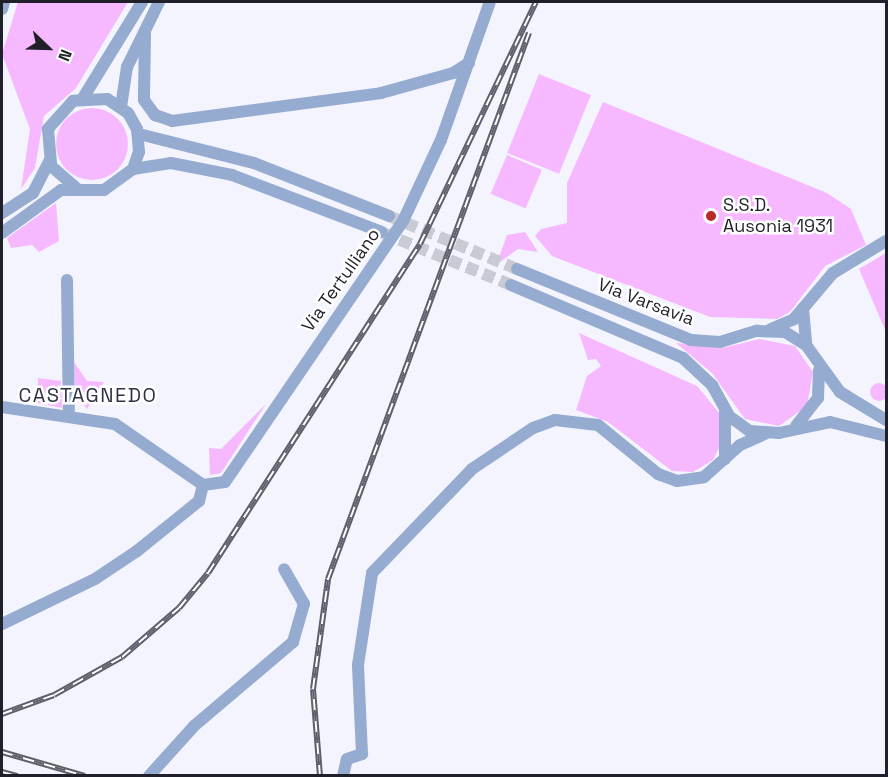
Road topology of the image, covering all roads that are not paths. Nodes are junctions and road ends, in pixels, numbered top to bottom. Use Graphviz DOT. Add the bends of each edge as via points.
graph roads {
  1 [pos="4,2"];
  2 [pos="142,2"];
  3 [pos="159,2"];
  4 [pos="490,2"];
  5 [pos="2,9"];
  6 [pos="145,33"];
  7 [pos="469,63"];
  8 [pos="83,98"];
  9 [pos="121,106"];
  10 [pos="139,134"];
  11 [pos="48,161"];
  12 [pos="133,169"];
  13 [pos="77,189"];
  14 [pos="2,213"];
  15 [pos="389,216"];
  16 [pos="382,232"];
  17 [pos="2,233"];
  18 [pos="886,241"];
  19 [pos="517,269"];
  20 [pos="67,279"];
  21 [pos="511,285"];
  22 [pos="803,307"];
  23 [pos="770,330"];
  24 [pos="806,345"];
  25 [pos="819,370"];
  26 [pos="724,405"];
  27 [pos="2,407"];
  28 [pos="69,416"];
  29 [pos="886,420"];
  30 [pos="792,428"];
  31 [pos="765,434"];
  32 [pos="886,436"];
  33 [pos="725,459"];
  34 [pos="203,485"];
  35 [pos="284,569"];
  36 [pos="2,624"];
  37 [pos="149,776"];
  38 [pos="343,776"];
  1 -- 5 [label="street"];
  2 -- 8 [label="street"];
  3 -- 6 [label="street"];
  4 -- 7 [label="street, Via Tertulliano"];
  6 -- 7 [label="street" via="144,100 155,115 172,122 381,93 453,74"];
  6 -- 9 [label="street" via="124,78"];
  7 -- 34 [label="street, Via Tertulliano" via="424,180 393,239 230,477"];
  8 -- 9 [label="street" via="102,98"];
  8 -- 11 [label="street" via="52,121 46,140"];
  9 -- 10 [label="street"];
  10 -- 12 [label="street"];
  10 -- 15 [label="street" via="274,170"];
  11 -- 13 [label="street"];
  11 -- 14 [label="street" via="33,194"];
  12 -- 13 [label="street" via="114,186"];
  12 -- 16 [label="street" via="171,163 232,175"];
  13 -- 17 [label="street" via="54,194"];
  18 -- 22 [label="street, Via Varsavia" via="833,273"];
  19 -- 23 [label="street, Via Varsavia" via="691,339 720,342"];
  20 -- 28 [label="street"];
  21 -- 26 [label="street, Via Varsavia" via="675,353 705,377"];
  22 -- 23 [label="street, Via Varsavia" via="794,319"];
  22 -- 24 [label="street"];
  23 -- 24 [label="street"];
  24 -- 25 [label="street"];
  25 -- 29 [label="street" via="850,400"];
  25 -- 30 [label="street" via="815,404"];
  26 -- 31 [label="street, Via Varsavia" via="739,425"];
  26 -- 33 [label="street" via="729,428"];
  27 -- 28 [label="street"];
  28 -- 34 [label="street" via="124,428"];
  30 -- 31 [label="street"];
  30 -- 32 [label="street" via="830,422"];
  31 -- 33 [label="street" via="740,445"];
  33 -- 38 [label="street" via="704,477 670,480 606,429 566,419 533,428 478,464 372,573 358,665 362,754 347,759"];
  34 -- 36 [label="street" via="199,501 137,551 94,579"];
  35 -- 37 [label="street" via="304,604 293,642 194,726"];
}
